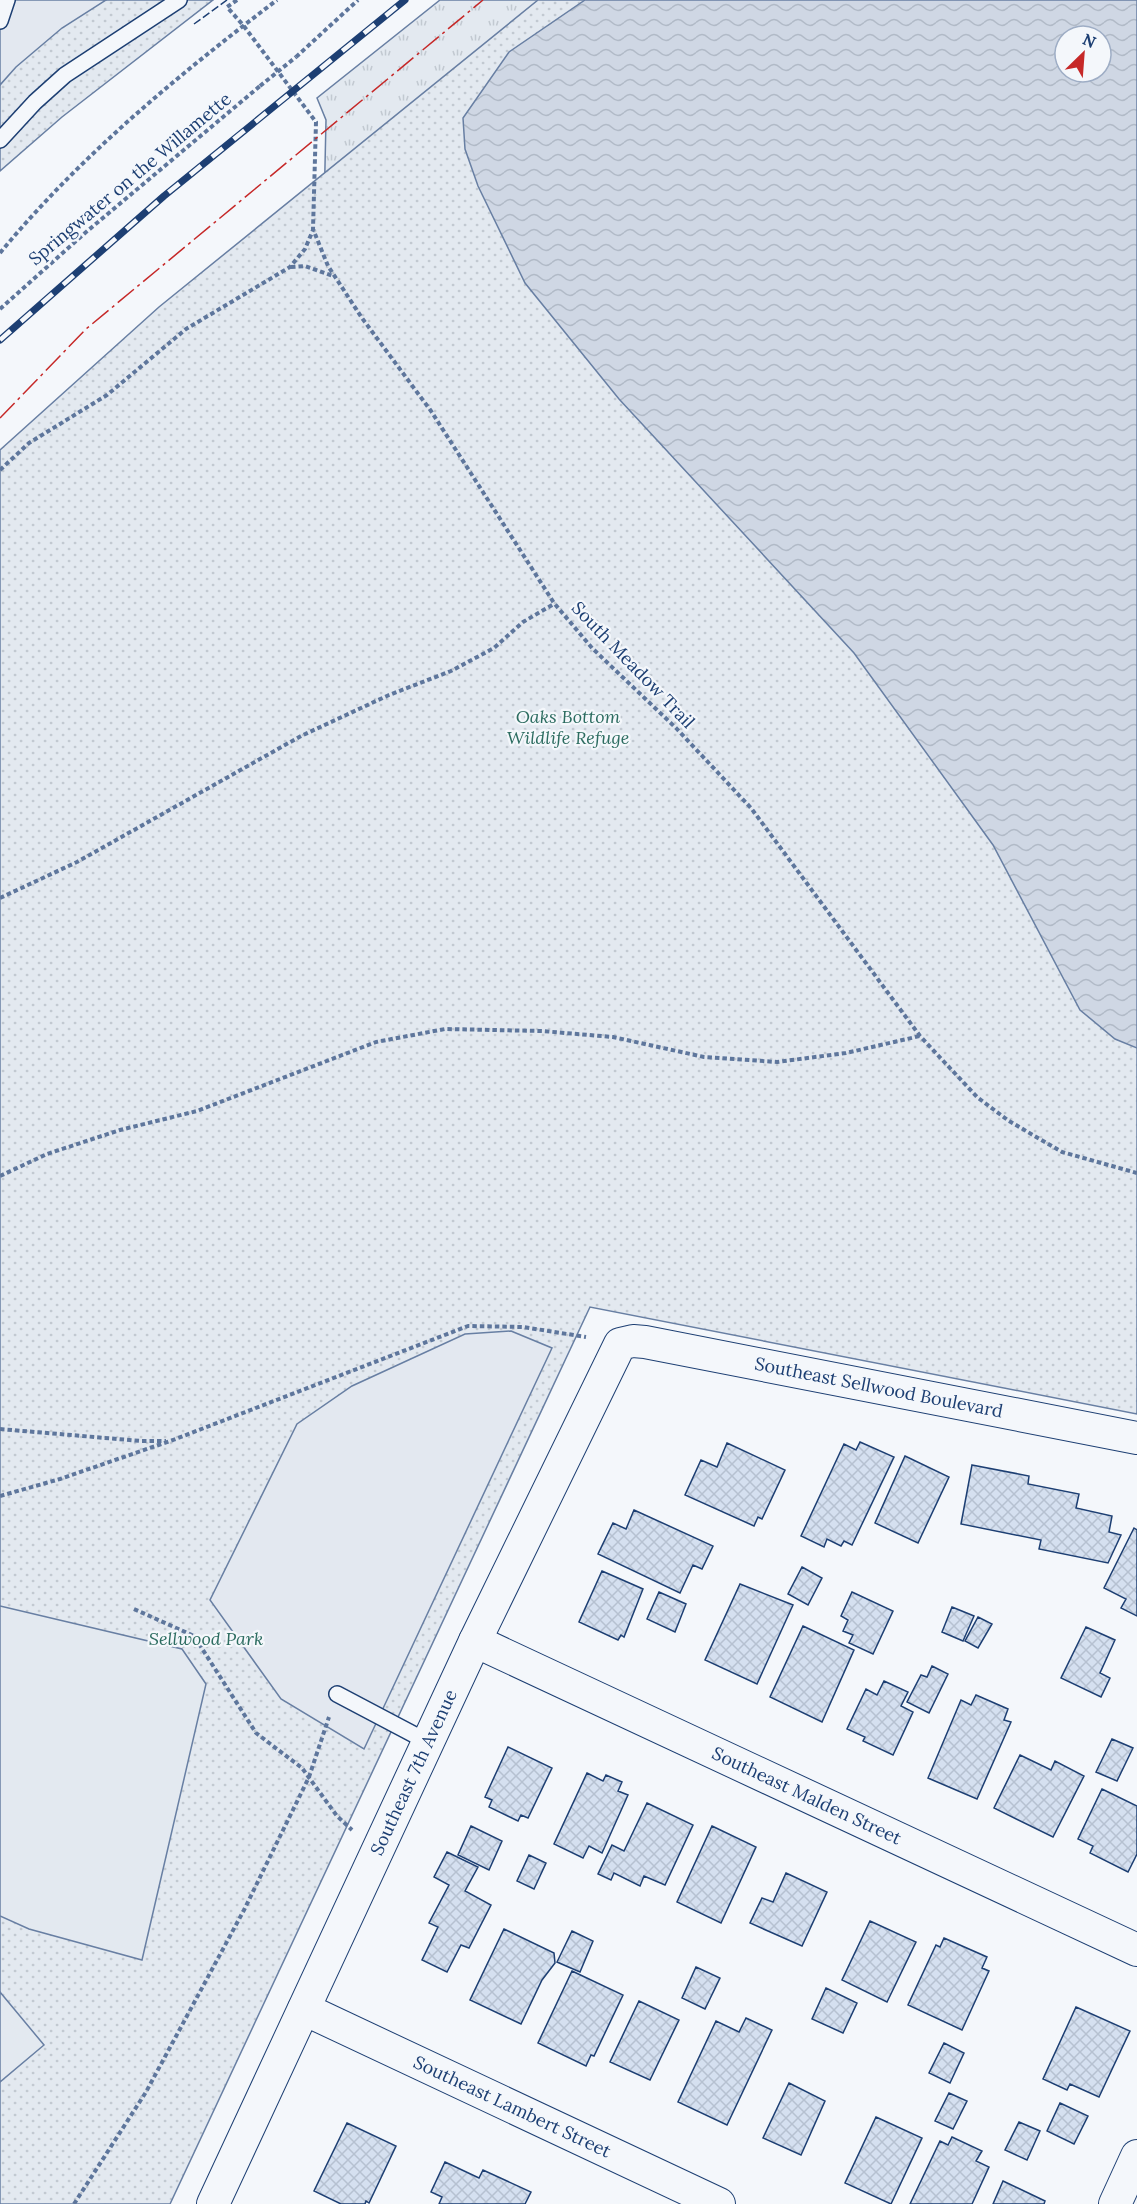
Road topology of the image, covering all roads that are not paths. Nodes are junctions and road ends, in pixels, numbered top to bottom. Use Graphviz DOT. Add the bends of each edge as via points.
graph roads {
  1 [pos="7,0"];
  2 [pos="179,0"];
  3 [pos="0,21"];
  4 [pos="0,140"];
  5 [pos="620,1344"];
  6 [pos="1137,1438"];
  7 [pos="476,1641"];
  8 [pos="337,1694"];
  9 [pos="428,1742"];
  10 [pos="1137,1950"];
  11 [pos="304,2009"];
  12 [pos="1137,2156"];
  13 [pos="213,2204"];
  14 [pos="719,2204"];
  15 [pos="1115,2204"];
  1 -- 3 [label="lane"];
  2 -- 4 [label="lane" via="65,75"];
  5 -- 6 [label="street, Southeast Sellwood Boulevard" via="645,1342"];
  5 -- 7 [label="street, Southeast 7th Avenue"];
  7 -- 9 [label="street, Southeast 7th Avenue"];
  7 -- 10 [label="street, Southeast Malden Street"];
  8 -- 9 [label="lane"];
  9 -- 11 [label="street, Southeast 7th Avenue"];
  11 -- 13 [label="street, Southeast 7th Avenue"];
  11 -- 14 [label="street, Southeast Lambert Street"];
  12 -- 15 [label="street"];
}
